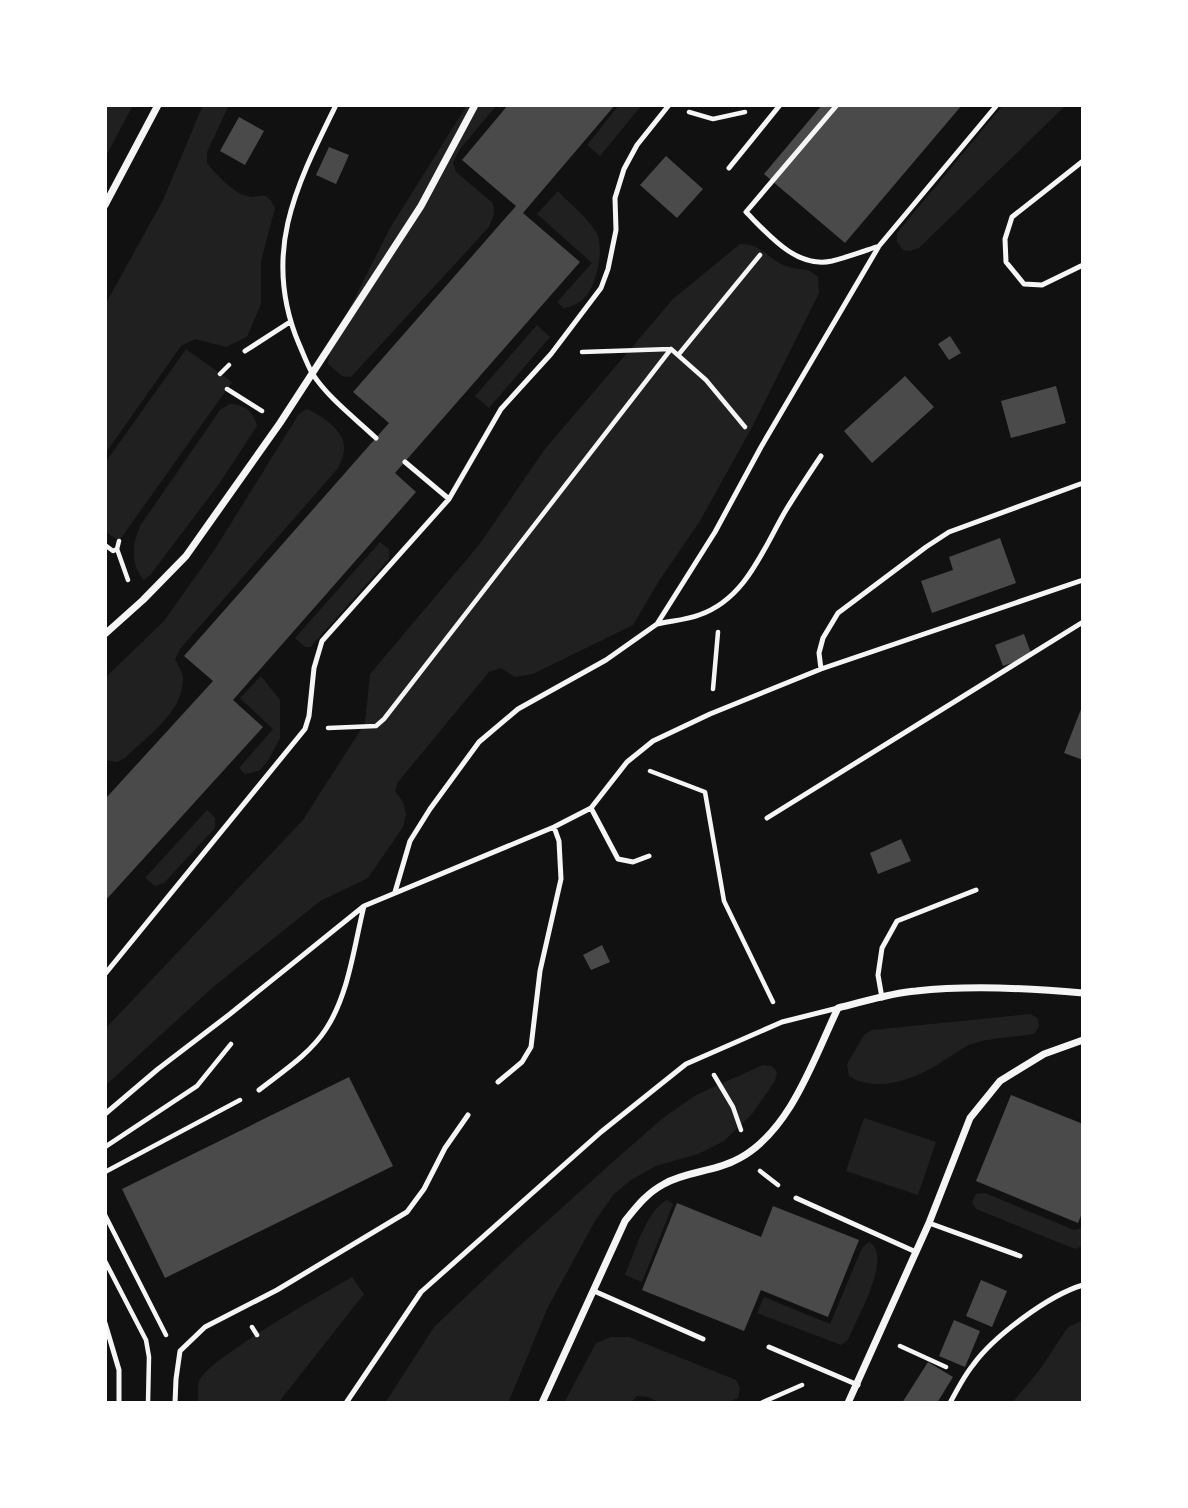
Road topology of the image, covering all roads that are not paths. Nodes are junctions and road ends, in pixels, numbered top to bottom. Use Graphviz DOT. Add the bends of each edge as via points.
graph roads {
  1 [pos="158,105"];
  2 [pos="336,105"];
  3 [pos="475,105"];
  4 [pos="669,105"];
  5 [pos="780,105"];
  6 [pos="837,105"];
  7 [pos="997,105"];
  8 [pos="1083,161"];
  9 [pos="729,168"];
  10 [pos="105,205"];
  11 [pos="879,246"];
  12 [pos="1083,265"];
  13 [pos="290,322"];
  14 [pos="246,351"];
  15 [pos="312,372"];
  16 [pos="376,438"];
  17 [pos="821,456"];
  18 [pos="404,462"];
  19 [pos="1083,483"];
  20 [pos="449,499"];
  21 [pos="1083,580"];
  22 [pos="1083,622"];
  23 [pos="657,624"];
  24 [pos="105,634"];
  25 [pos="821,669"];
  26 [pos="591,808"];
  27 [pos="767,818"];
  28 [pos="554,827"];
  29 [pos="649,856"];
  30 [pos="976,890"];
  31 [pos="395,892"];
  32 [pos="364,906"];
  33 [pos="105,974"];
  34 [pos="1083,993"];
  35 [pos="882,998"];
  36 [pos="838,1007"];
  37 [pos="1083,1040"];
  38 [pos="499,1082"];
  39 [pos="259,1090"];
  40 [pos="105,1114"];
  41 [pos="468,1115"];
  42 [pos="796,1198"];
  43 [pos="929,1223"];
  44 [pos="916,1252"];
  45 [pos="1020,1256"];
  46 [pos="1083,1284"];
  47 [pos="594,1291"];
  48 [pos="105,1324"];
  49 [pos="703,1339"];
  50 [pos="769,1347"];
  51 [pos="858,1385"];
  52 [pos="119,1403"];
  53 [pos="175,1403"];
  54 [pos="346,1403"];
  55 [pos="542,1403"];
  56 [pos="848,1403"];
  57 [pos="950,1403"];
  1 -- 10 [label="street"];
  2 -- 13 [label="lane" via="300,183 283,240 282,285"];
  3 -- 15 [label="street" via="421,206"];
  4 -- 20 [label="lane" via="624,169 615,198 616,230 601,288 551,354 501,409"];
  5 -- 9 [label="lane"];
  6 -- 11 [label="lane" via="746,212 773,239 805,259 830,262"];
  7 -- 11 [label="lane"];
  8 -- 12 [label="lane" via="1013,217 1005,239 1006,262 1024,284 1042,285"];
  11 -- 23 [label="lane"];
  13 -- 14 [label="lane"];
  13 -- 15 [label="lane"];
  15 -- 16 [label="lane"];
  15 -- 24 [label="street" via="186,556"];
  17 -- 23 [label="lane" via="738,590 700,615"];
  18 -- 20 [label="lane"];
  19 -- 25 [label="lane" via="949,532 926,547 838,613 823,638"];
  20 -- 33 [label="lane" via="322,641 305,729"];
  21 -- 25 [label="lane"];
  22 -- 27 [label="lane"];
  23 -- 31 [label="lane" via="606,660 517,709 480,742 410,841"];
  25 -- 26 [label="lane" via="653,741 627,762"];
  26 -- 28 [label="lane"];
  26 -- 29 [label="lane" via="618,859 633,862"];
  28 -- 31 [label="lane"];
  28 -- 38 [label="lane" via="561,879 540,971 531,1047"];
  30 -- 35 [label="lane" via="897,921 882,948 878,975"];
  31 -- 32 [label="lane"];
  32 -- 39 [label="lane" via="340,1003 326,1030 299,1059"];
  32 -- 40 [label="lane"];
  34 -- 35 [label="street" via="962,988"];
  35 -- 36 [label="street"];
  36 -- 47 [label="street" via="782,1122 742,1158 666,1182 645,1197 625,1221"];
  36 -- 54 [label="lane" via="782,1022 687,1064 601,1132 421,1292"];
  37 -- 43 [label="street" via="1044,1054 1000,1081 970,1118"];
  41 -- 53 [label="lane" via="407,1212 277,1290 205,1326 180,1351"];
  42 -- 44 [label="lane"];
  43 -- 44 [label="street"];
  43 -- 45 [label="lane"];
  44 -- 51 [label="street"];
  46 -- 57 [label="lane" via="1007,1330 973,1364"];
  47 -- 49 [label="lane"];
  47 -- 55 [label="street"];
  48 -- 52 [label="lane" via="119,1370"];
  50 -- 51 [label="lane"];
  51 -- 56 [label="street"];
}
